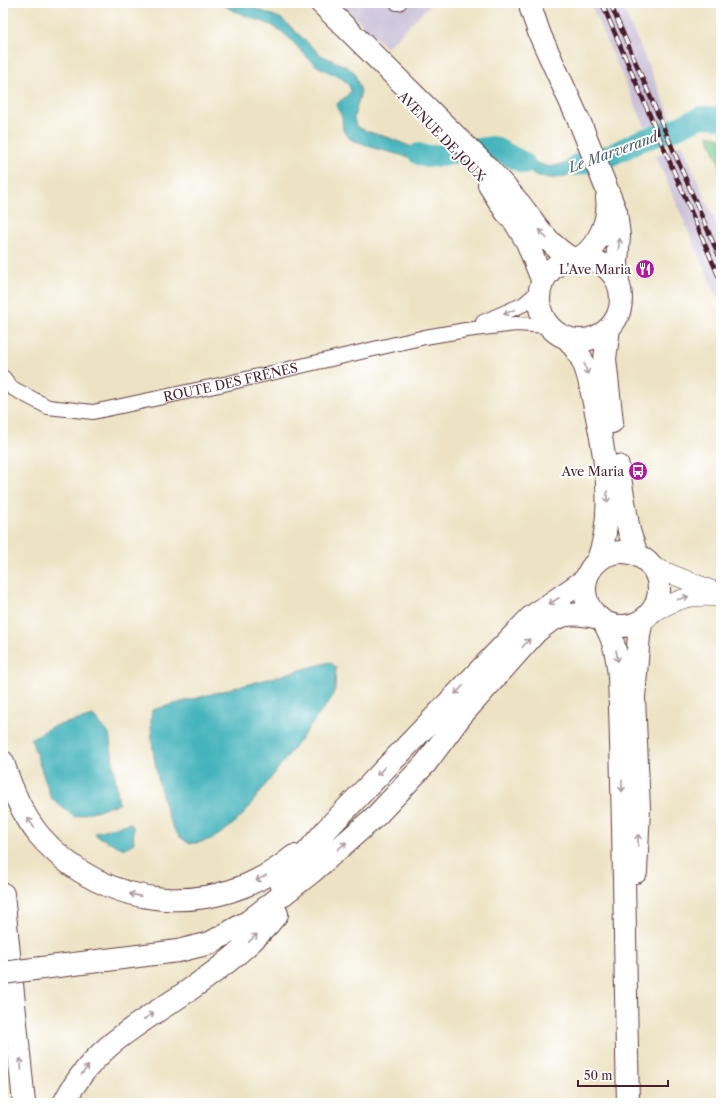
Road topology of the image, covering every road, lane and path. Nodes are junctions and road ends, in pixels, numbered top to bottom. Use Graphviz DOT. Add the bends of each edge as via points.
graph roads {
  1 [pos="321,3"];
  2 [pos="531,3"];
  3 [pos="479,165"];
  4 [pos="604,182"];
  5 [pos="576,258"];
  6 [pos="618,282"];
  7 [pos="542,286"];
  8 [pos="609,328"];
  9 [pos="466,330"];
  10 [pos="558,331"];
  11 [pos="3,377"];
  12 [pos="598,560"];
  13 [pos="644,561"];
  14 [pos="586,579"];
  15 [pos="721,596"];
  16 [pos="645,617"];
  17 [pos="601,620"];
  18 [pos="3,762"];
  19 [pos="326,830"];
  20 [pos="312,872"];
  21 [pos="3,894"];
  22 [pos="42,965"];
  23 [pos="3,966"];
  24 [pos="3,973"];
  25 [pos="24,1103"];
  26 [pos="64,1103"];
  27 [pos="628,1103"];
  28 [pos="641,1103"];
  1 -- 3 [label="main road, AVENUE DE JOUX" via="369,62"];
  2 -- 4 [label="main road" via="540,35"];
  5 -- 3 [label="main road, AVENUE DE JOUX, one-way" via="562,253 551,244 506,186"];
  3 -- 7 [label="main road, AVENUE DE JOUX" via="533,256"];
  4 -- 5 [label="main road" via="608,203 602,231 592,248"];
  6 -- 4 [label="main road, one-way" via="619,224"];
  5 -- 6 [label="main road" via="594,260 607,267"];
  5 -- 7 [label="main road" via="560,263 550,271"];
  6 -- 8 [label="main road" via="621,294 620,307"];
  7 -- 9 [label="street, ROUTE DES FRÊNES, one-way" via="524,304"];
  7 -- 10 [label="main road" via="541,309"];
  8 -- 10 [label="main road" via="599,335 577,339"];
  8 -- 13 [label="main road" via="605,359 608,398 628,531"];
  9 -- 10 [label="street, ROUTE DES FRÊNES" via="516,324"];
  9 -- 11 [label="street, ROUTE DES FRÊNES" via="93,412 48,407 12,388"];
  10 -- 12 [label="main road, one-way" via="576,347 584,363 600,429 607,508 603,546"];
  12 -- 13 [label="main road" via="616,552 627,552"];
  12 -- 14 [label="main road"];
  13 -- 15 [label="main road"];
  13 -- 16 [label="main road" via="656,574 659,591 657,600"];
  14 -- 17 [label="main road" via="585,596 593,612"];
  14 -- 19 [label="main road, one-way" via="531,617"];
  16 -- 15 [label="main road, one-way" via="682,598 699,595"];
  16 -- 17 [label="main road" via="635,624 618,626"];
  28 -- 16 [label="main road, one-way" via="635,885 639,809 634,698 639,635"];
  20 -- 17 [label="main road, one-way" via="377,815 426,763 461,716 547,622 564,614 583,614"];
  17 -- 27 [label="main road, one-way" via="611,635 617,653 619,676"];
  19 -- 18 [label="main road, one-way" via="270,873 232,891 180,900 133,894 88,876 49,845 21,807"];
  19 -- 22 [label="main road" via="289,876 246,915 218,931 188,941 157,947"];
  20 -- 22 [label="main road" via="250,921 210,942 157,955"];
  26 -- 20 [label="main road, one-way" via="85,1069 108,1045 226,963 275,917"];
  25 -- 21 [label="main road, one-way"];
  22 -- 23 [label="main road"];
  22 -- 24 [label="main road, bridge"];
}
